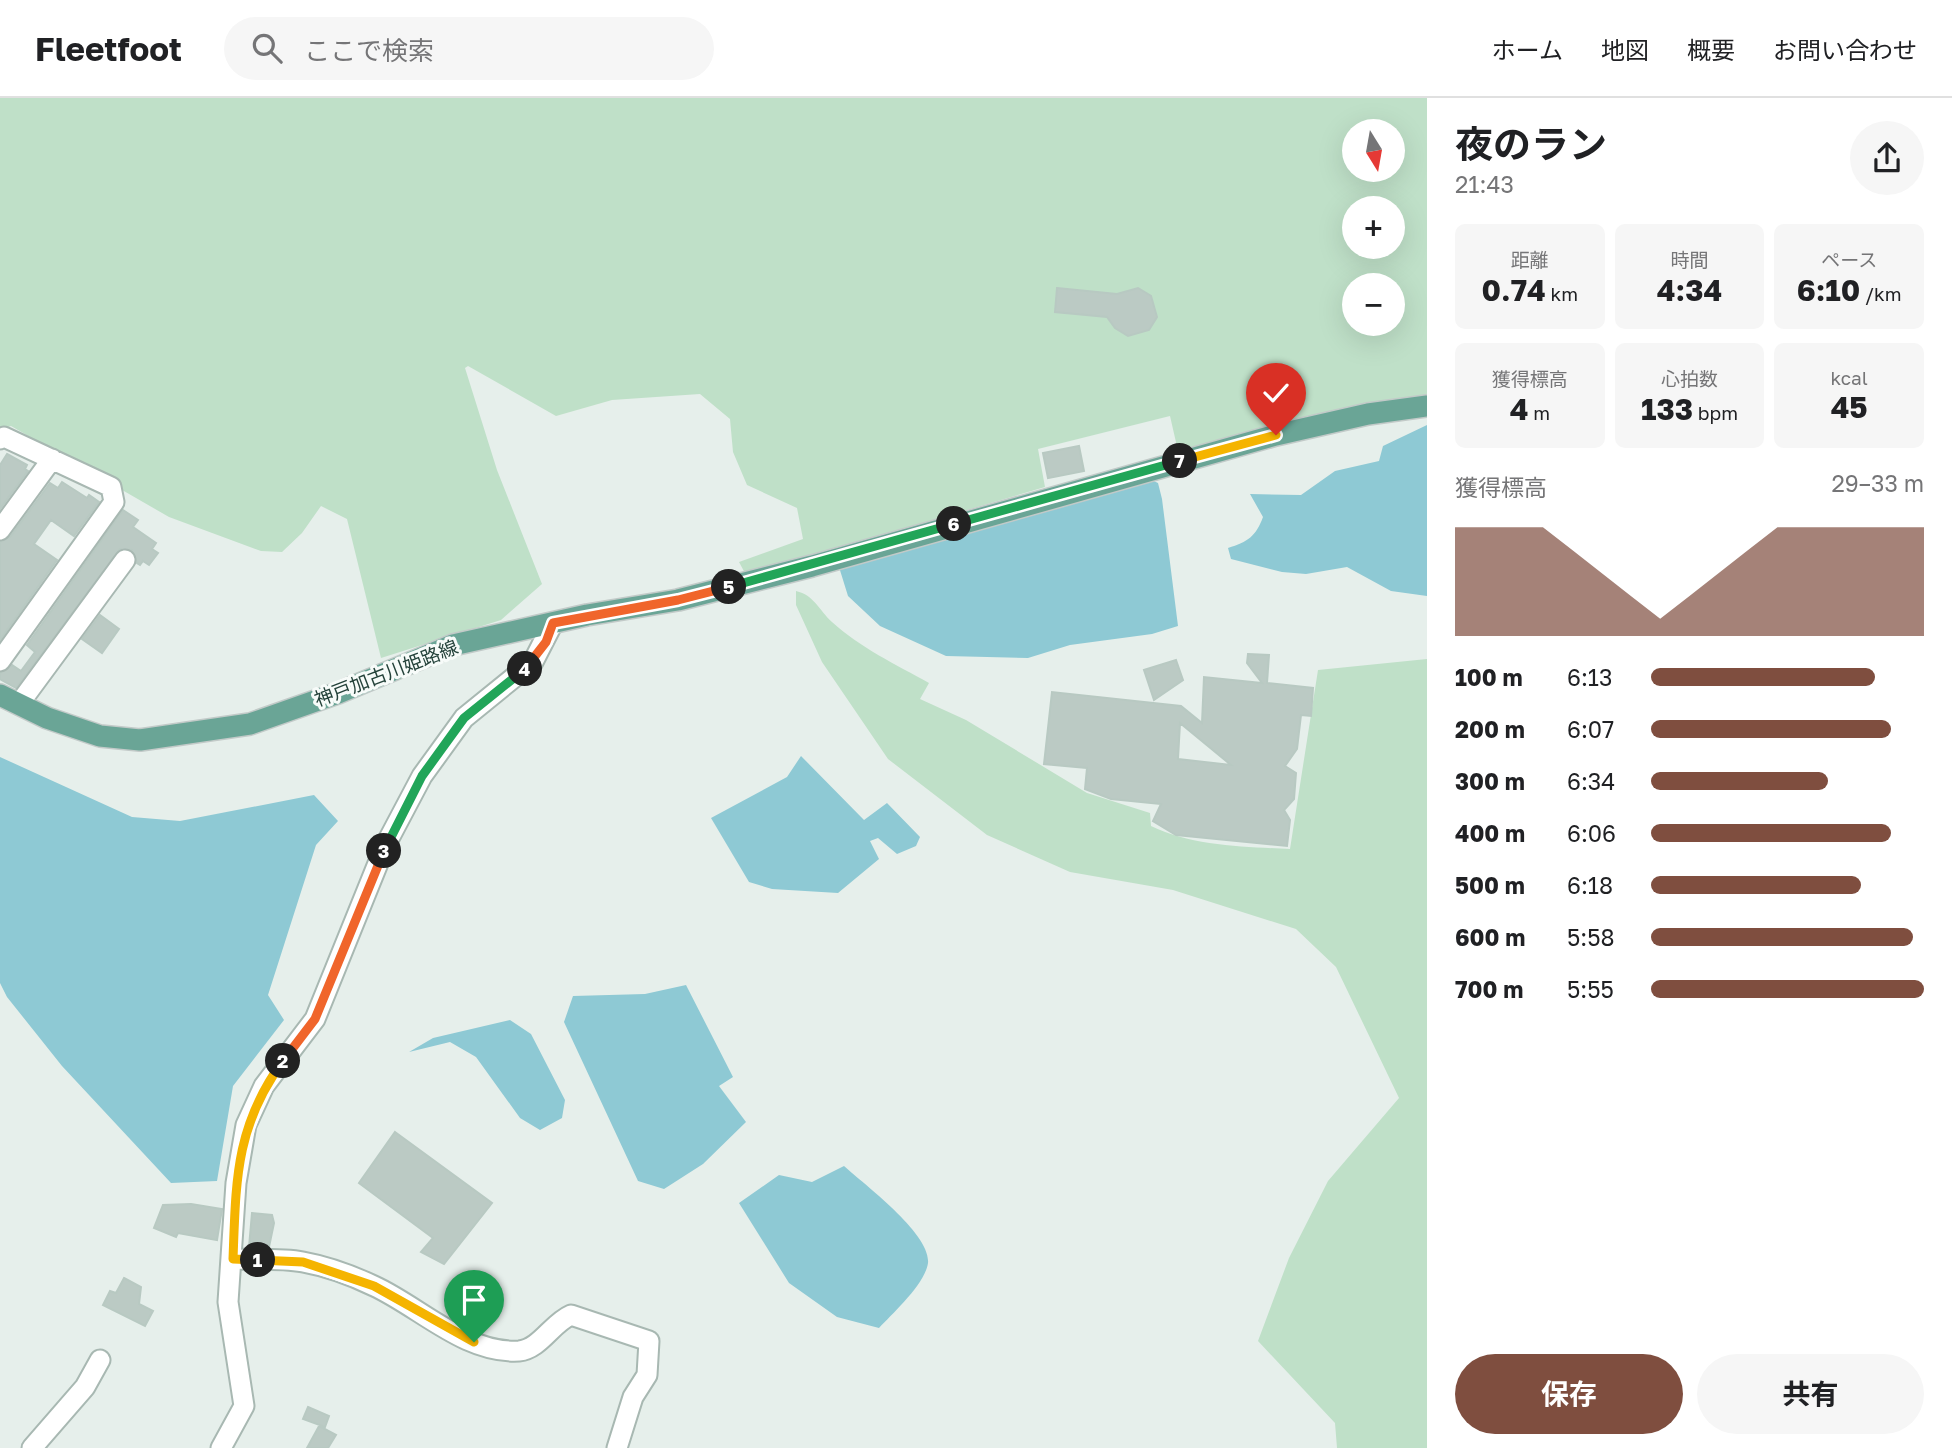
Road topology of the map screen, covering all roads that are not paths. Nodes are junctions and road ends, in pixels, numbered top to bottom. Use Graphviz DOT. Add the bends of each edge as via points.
graph roads {
  1 [pos="1427,406"];
  2 [pos="0,439"];
  3 [pos="52,459"];
  4 [pos="0,530"];
  5 [pos="125,559"];
  6 [pos="553,623"];
  7 [pos="0,661"];
  8 [pos="10,699"];
  9 [pos="233,1259"];
  10 [pos="100,1360"];
  11 [pos="32,1448"];
  12 [pos="221,1448"];
  13 [pos="617,1448"];
  1 -- 6 [label="main road, 神戸加古川姫路線" via="1276,435 812,566 678,600"];
  2 -- 3 [label="street"];
  3 -- 4 [label="street"];
  3 -- 7 [label="street" via="111,487 114,502"];
  5 -- 8 [label="street"];
  6 -- 8 [label="main road, 神戸加古川姫路線" via="453,645 250,724 189,735 140,740 100,736 47,718"];
  6 -- 9 [label="street" via="533,662 464,718 422,776 386,846 315,1019 264,1086 246,1125 236,1183"];
  9 -- 12 [label="street" via="228,1302 244,1406"];
  9 -- 13 [label="street" via="303,1262 362,1282 474,1342 499,1348 520,1351 532,1347 559,1320 571,1315 649,1340 646,1375 633,1397"];
  10 -- 11 [label="street" via="85,1387"];
}
